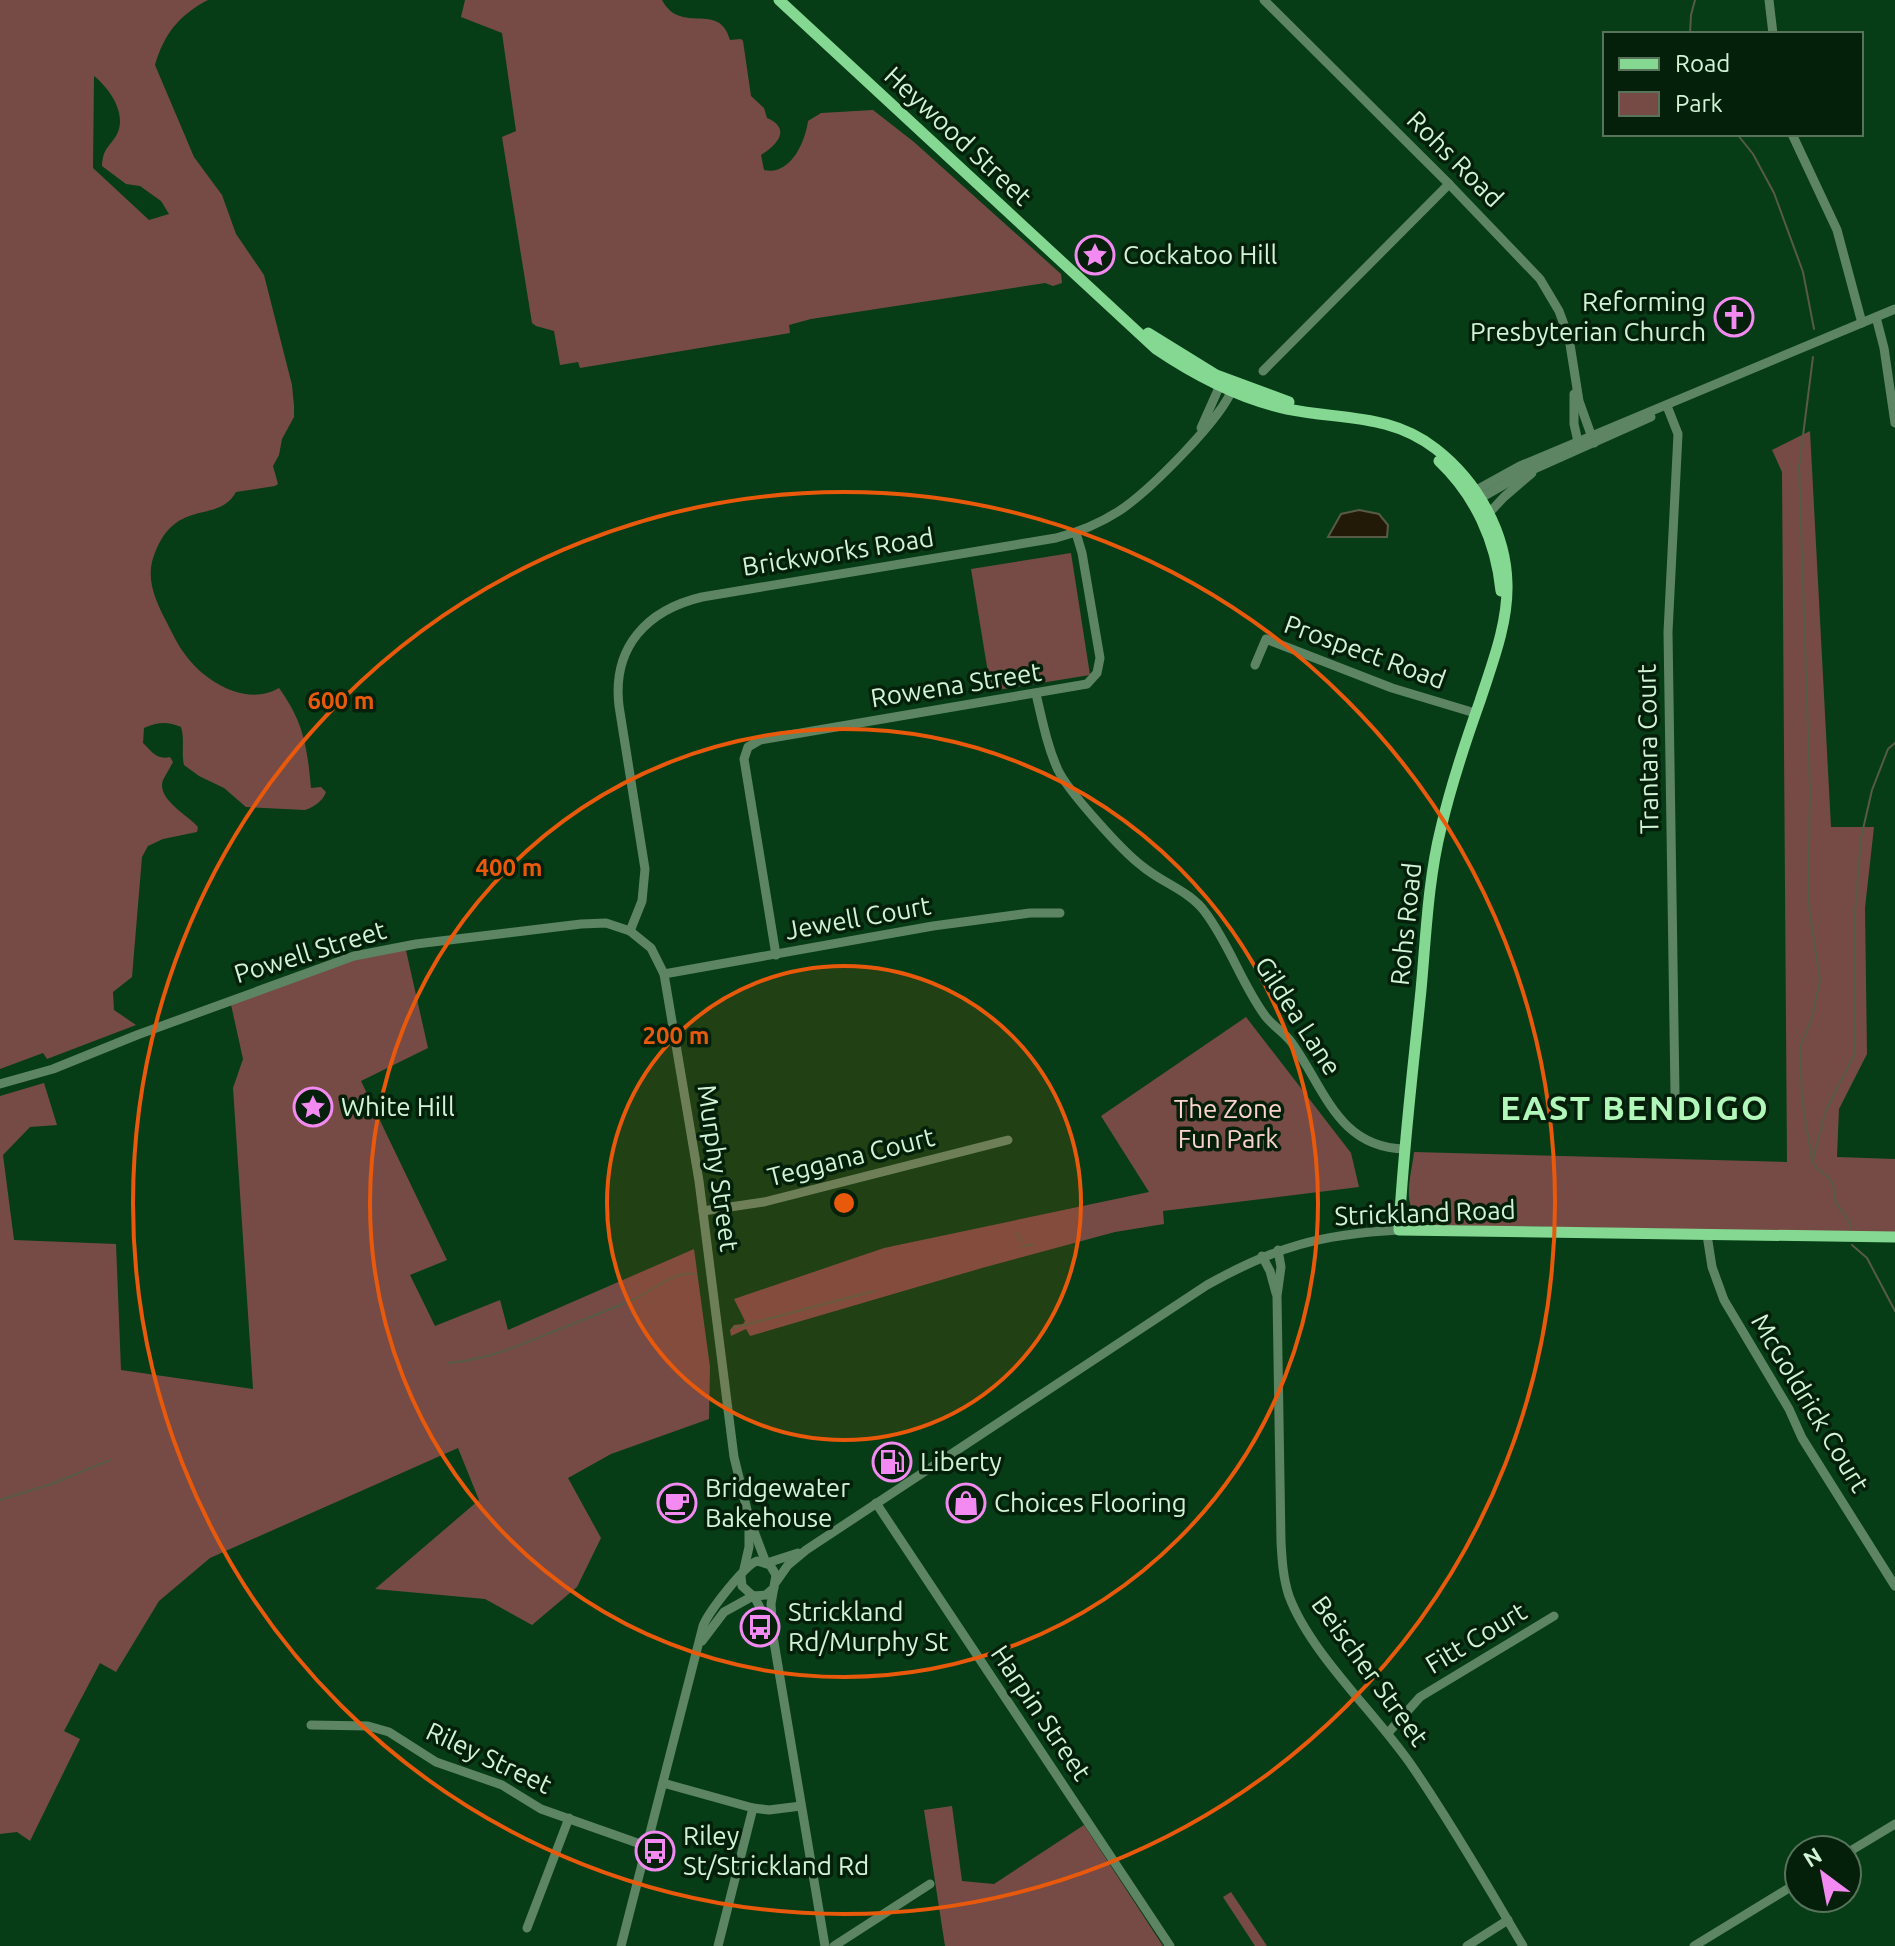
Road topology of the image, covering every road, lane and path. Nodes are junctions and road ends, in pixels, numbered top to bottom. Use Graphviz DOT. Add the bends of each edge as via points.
graph roads {
  1 [pos="779,0"];
  2 [pos="1264,0"];
  3 [pos="1769,0"];
  4 [pos="1773,32"];
  5 [pos="1793,136"];
  6 [pos="1449,184"];
  7 [pos="1895,309"];
  8 [pos="1876,317"];
  9 [pos="1862,323"];
  10 [pos="1263,371"];
  11 [pos="1576,374"];
  12 [pos="1227,384"];
  13 [pos="1667,406"];
  14 [pos="1895,423"];
  15 [pos="1593,439"];
  16 [pos="1579,445"];
  17 [pos="1548,462"];
  18 [pos="1474,496"];
  19 [pos="1489,513"];
  20 [pos="1076,533"];
  21 [pos="1501,631"];
  22 [pos="1255,665"];
  23 [pos="1036,694"];
  24 [pos="1475,713"];
  25 [pos="1060,913"];
  26 [pos="630,931"];
  27 [pos="776,955"];
  28 [pos="664,974"];
  29 [pos="0,1082"];
  30 [pos="1675,1093"];
  31 [pos="1008,1140"];
  32 [pos="1405,1149"];
  33 [pos="703,1211"];
  34 [pos="1399,1230"];
  35 [pos="1707,1235"];
  36 [pos="1895,1237"];
  37 [pos="1278,1250"];
  38 [pos="1262,1256"];
  39 [pos="1277,1296"];
  40 [pos="876,1503"];
  41 [pos="749,1518"];
  42 [pos="806,1550"];
  43 [pos="766,1563"];
  44 [pos="743,1571"];
  45 [pos="775,1585"];
  46 [pos="1895,1586"];
  47 [pos="753,1596"];
  48 [pos="1554,1616"];
  49 [pos="773,1636"];
  50 [pos="698,1648"];
  51 [pos="311,1725"];
  52 [pos="1388,1733"];
  53 [pos="663,1783"];
  54 [pos="801,1806"];
  55 [pos="753,1808"];
  56 [pos="569,1818"];
  57 [pos="1895,1824"];
  58 [pos="1863,1843"];
  59 [pos="646,1846"];
  60 [pos="930,1884"];
  61 [pos="1783,1892"];
  62 [pos="1508,1920"];
  63 [pos="527,1928"];
  64 [pos="621,1946"];
  65 [pos="718,1946"];
  66 [pos="825,1946"];
  67 [pos="834,1946"];
  68 [pos="1170,1946"];
  69 [pos="1467,1946"];
  70 [pos="1523,1946"];
  71 [pos="1694,1946"];
  1 -- 12 [label="main road, Heywood Street" via="1108,305"];
  2 -- 6 [label="street, Rohs Road"];
  3 -- 4 [label="street"];
  5 -- 9 [label="street" via="1837,230"];
  6 -- 10 [label="street"];
  6 -- 11 [label="street, Rohs Road" via="1548,291 1569,338"];
  7 -- 8 [label="street"];
  8 -- 9 [label="street"];
  8 -- 14 [label="street"];
  9 -- 13 [label="street"];
  11 -- 15 [label="street, Rohs Road" via="1580,407"];
  11 -- 16 [label="street, Rohs Road" via="1573,416"];
  12 -- 18 [label="main road, Heywood Street" via="1397,427 1453,464"];
  12 -- 20 [label="street" via="1210,424 1185,450 1122,509"];
  13 -- 15 [label="street" via="1636,425"];
  13 -- 30 [label="street, Trantara Court" via="1678,434 1668,632"];
  15 -- 16 [label="street"];
  16 -- 17 [label="street"];
  16 -- 18 [label="street" via="1520,466"];
  17 -- 18 [label="street"];
  17 -- 19 [label="street"];
  18 -- 19 [label="main road, Rohs Road"];
  18 -- 21 [label="main road, Rohs Road" via="1497,565"];
  19 -- 21 [label="main road, Rohs Road" via="1507,581"];
  20 -- 23 [label="street, Rowena Street" via="1100,666 1087,684"];
  20 -- 26 [label="street, Brickworks Road" via="684,601 643,627 626,651 617,692 646,882"];
  21 -- 24 [label="main road, Rohs Road"];
  22 -- 24 [label="street, Prospect Road" via="1266,639 1392,688"];
  23 -- 27 [label="street, Rowena Street" via="760,740 748,747 744,759"];
  23 -- 32 [label="street, Gildea Lane" via="1053,758 1066,783 1139,865 1204,910 1267,1018 1290,1040 1343,1124 1371,1143"];
  24 -- 32 [label="main road, Rohs Road" via="1436,851"];
  25 -- 27 [label="street, Jewell Court" via="933,926"];
  26 -- 28 [label="street, Murphy Street" via="651,948"];
  26 -- 29 [label="street, Powell Street" via="606,923 581,924 354,956 53,1069"];
  27 -- 28 [label="street, Jewell Court"];
  28 -- 33 [label="street, Murphy Street"];
  31 -- 33 [label="street, Teggana Court" via="764,1202"];
  32 -- 34 [label="main road, Rohs Road"];
  33 -- 41 [label="street, Murphy Street" via="729,1426"];
  34 -- 35 [label="main road, Strickland Road"];
  34 -- 37 [label="street, Strickland Road" via="1342,1234"];
  35 -- 36 [label="main road, Strickland Road"];
  35 -- 46 [label="street, McGoldrick Court" via="1724,1300"];
  37 -- 38 [label="street, Strickland Road"];
  37 -- 39 [label="street, Beischer Street"];
  38 -- 39 [label="street, Beischer Street"];
  38 -- 40 [label="street, Strickland Road" via="1176,1305"];
  39 -- 52 [label="street, Beischer Street" via="1282,1567 1289,1596 1318,1645"];
  40 -- 42 [label="street, Strickland Road"];
  40 -- 68 [label="street, Harpin Street"];
  41 -- 43 [label="street, Murphy Street"];
  41 -- 44 [label="street, Murphy Street"];
  42 -- 43 [label="street, Strickland Road"];
  42 -- 45 [label="street, Strickland Road"];
  43 -- 44 [label="street" via="753,1562"];
  43 -- 45 [label="street" via="775,1571"];
  44 -- 47 [label="street" via="742,1586"];
  44 -- 50 [label="street" via="708,1613"];
  45 -- 47 [label="street" via="766,1595"];
  45 -- 49 [label="street"];
  47 -- 49 [label="street"];
  47 -- 50 [label="street" via="724,1612"];
  48 -- 52 [label="street, Fitt Court" via="1420,1697"];
  49 -- 54 [label="street"];
  50 -- 53 [label="street"];
  51 -- 56 [label="street, Riley Street" via="368,1726 389,1732 436,1762 502,1785 541,1809"];
  52 -- 62 [label="street, Beischer Street"];
  53 -- 55 [label="street"];
  53 -- 59 [label="street"];
  54 -- 55 [label="street"];
  54 -- 66 [label="street"];
  55 -- 65 [label="street"];
  56 -- 59 [label="street, Riley Street"];
  56 -- 63 [label="street"];
  57 -- 58 [label="street"];
  59 -- 64 [label="street"];
  60 -- 67 [label="street"];
  61 -- 71 [label="street"];
  62 -- 69 [label="street"];
  62 -- 70 [label="street, Beischer Street"];
}
